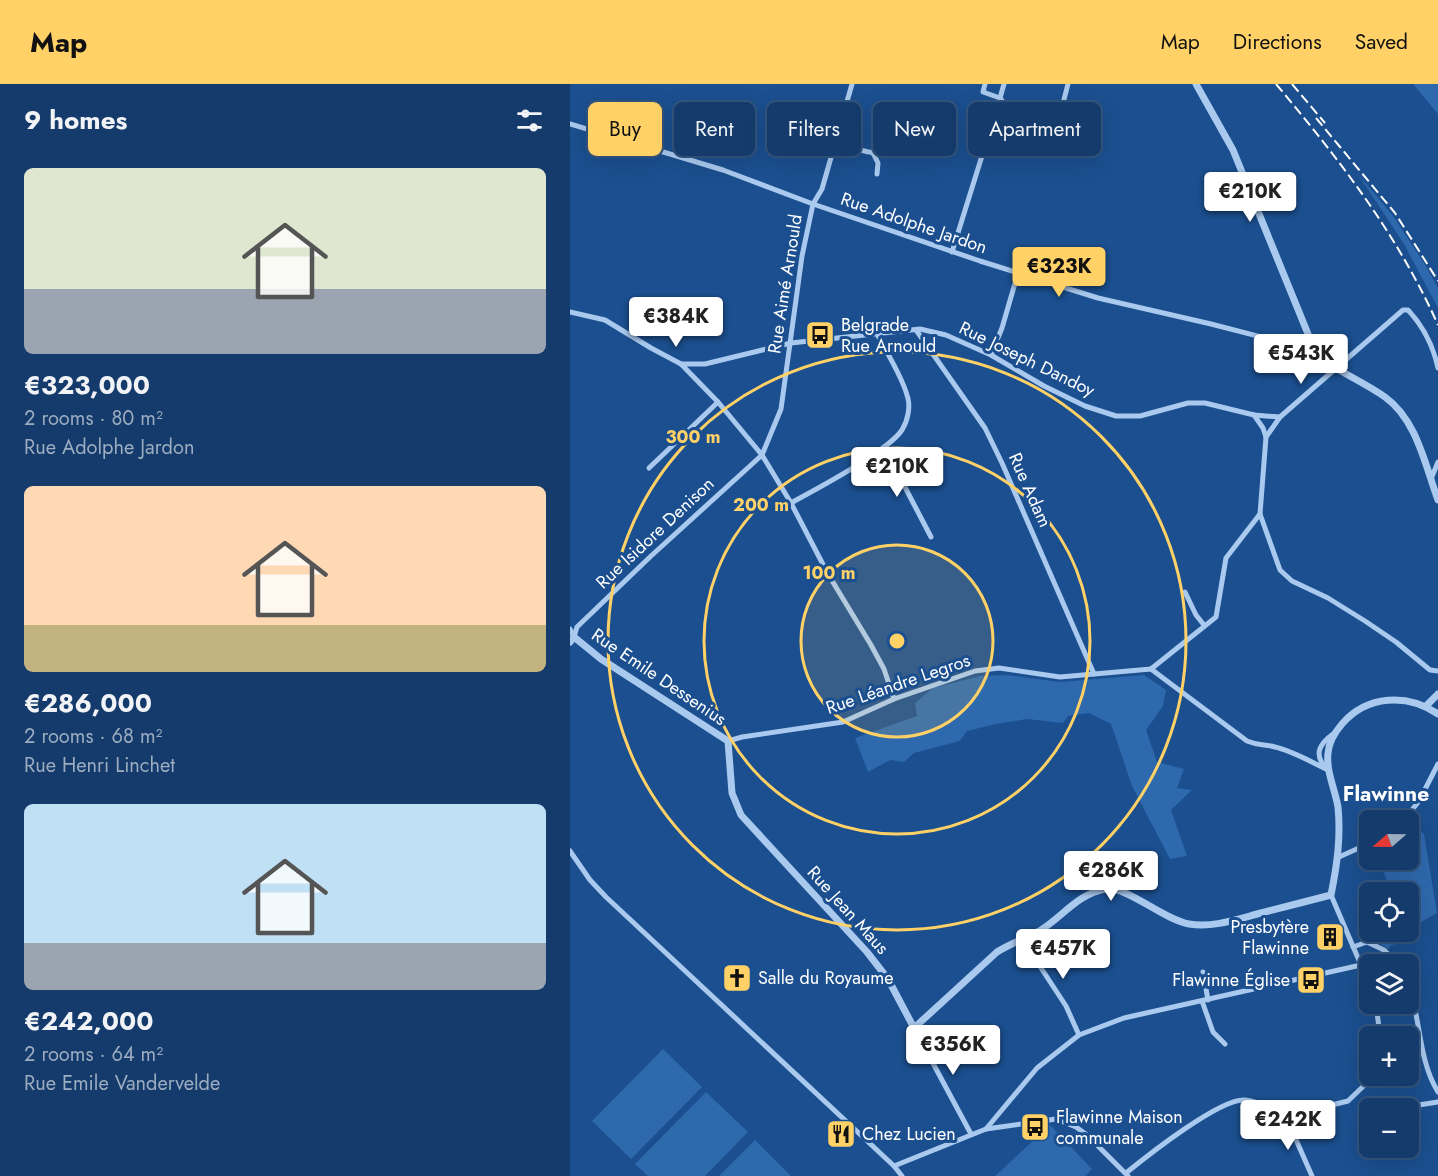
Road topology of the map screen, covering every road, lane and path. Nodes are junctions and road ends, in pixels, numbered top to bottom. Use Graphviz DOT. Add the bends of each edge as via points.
graph roads {
  1 [pos="852,84"];
  2 [pos="985,84"];
  3 [pos="1004,84"];
  4 [pos="1068,84"];
  5 [pos="1196,84"];
  6 [pos="1002,100"];
  7 [pos="847,102"];
  8 [pos="570,124"];
  9 [pos="861,149"];
  10 [pos="873,153"];
  11 [pos="832,156"];
  12 [pos="874,156"];
  13 [pos="877,174"];
  14 [pos="813,204"];
  15 [pos="952,252"];
  16 [pos="1018,273"];
  17 [pos="570,312"];
  18 [pos="916,330"];
  19 [pos="876,332"];
  20 [pos="792,343"];
  21 [pos="991,355"];
  22 [pos="1317,356"];
  23 [pos="681,364"];
  24 [pos="1438,368"];
  25 [pos="1336,370"];
  26 [pos="718,402"];
  27 [pos="1254,415"];
  28 [pos="1280,417"];
  29 [pos="1266,437"];
  30 [pos="884,447"];
  31 [pos="762,455"];
  32 [pos="1438,462"];
  33 [pos="649,468"];
  34 [pos="1431,479"];
  35 [pos="1438,500"];
  36 [pos="791,503"];
  37 [pos="1260,514"];
  38 [pos="931,537"];
  39 [pos="1185,592"];
  40 [pos="1204,626"];
  41 [pos="570,629"];
  42 [pos="572,640"];
  43 [pos="1151,669"];
  44 [pos="1438,671"];
  45 [pos="1094,674"];
  46 [pos="1438,694"];
  47 [pos="894,699"];
  48 [pos="1426,706"];
  49 [pos="1438,714"];
  50 [pos="728,741"];
  51 [pos="1438,764"];
  52 [pos="1328,770"];
  53 [pos="1412,810"];
  54 [pos="1359,848"];
  55 [pos="570,851"];
  56 [pos="1339,857"];
  57 [pos="1331,895"];
  58 [pos="1022,939"];
  59 [pos="1353,947"];
  60 [pos="1388,954"];
  61 [pos="1359,962"];
  62 [pos="1359,964"];
  63 [pos="1203,972"];
  64 [pos="1205,1001"];
  65 [pos="1416,1014"];
  66 [pos="914,1028"];
  67 [pos="1079,1035"];
  68 [pos="1225,1044"];
  69 [pos="1364,1086"];
  70 [pos="1438,1092"];
  71 [pos="1438,1102"];
  72 [pos="1419,1105"];
  73 [pos="1288,1116"];
  74 [pos="986,1129"];
  75 [pos="971,1134"];
  76 [pos="894,1166"];
  77 [pos="1127,1174"];
  78 [pos="902,1176"];
  79 [pos="1312,1176"];
  1 -- 7 [label="street, Rue Aimé Arnould"];
  2 -- 6 [label="street" via="983,92"];
  3 -- 6 [label="street"];
  4 -- 6 [label="street" via="1060,115"];
  5 -- 22 [label="street" via="1233,150"];
  6 -- 15 [label="street"];
  8 -- 14 [label="street, Rue Adolphe Jardon" via="723,170"];
  9 -- 10 [label="street"];
  11 -- 14 [label="street, Rue Aimé Arnould"];
  12 -- 13 [label="street"];
  14 -- 15 [label="street, Rue Adolphe Jardon"];
  14 -- 20 [label="street, Rue Aimé Arnould" via="802,256"];
  15 -- 16 [label="street, Rue Adolphe Jardon"];
  16 -- 21 [label="street"];
  16 -- 22 [label="street, Rue Adolphe Jardon" via="1098,298 1300,348"];
  17 -- 23 [label="street" via="605,320"];
  18 -- 19 [label="street, Rue Joseph Dandoy"];
  18 -- 21 [label="street, Rue Joseph Dandoy" via="946,335"];
  18 -- 45 [label="street, Rue Adam" via="985,428"];
  19 -- 20 [label="street, Rue Joseph Dandoy"];
  19 -- 30 [label="street" via="907,395 909,407 900,432"];
  20 -- 23 [label="street, Rue Joseph Dandoy" via="705,364"];
  20 -- 31 [label="street, Rue Aimé Arnould" via="781,409"];
  21 -- 27 [label="street, Rue Joseph Dandoy" via="1054,391 1116,416 1140,416 1188,403 1206,403"];
  22 -- 25 [label="street"];
  23 -- 26 [label="street"];
  24 -- 25 [label="street" via="1433,346 1408,309"];
  25 -- 28 [label="street"];
  25 -- 34 [label="street" via="1385,397 1401,412"];
  26 -- 31 [label="street"];
  26 -- 33 [label="street"];
  27 -- 28 [label="street, Rue Joseph Dandoy"];
  27 -- 29 [label="street"];
  28 -- 29 [label="street"];
  29 -- 37 [label="street"];
  30 -- 36 [label="street"];
  30 -- 38 [label="street"];
  31 -- 36 [label="street"];
  31 -- 42 [label="street, Rue Isidore Denison" via="577,627"];
  32 -- 34 [label="street"];
  34 -- 35 [label="street"];
  36 -- 47 [label="street" via="880,661"];
  37 -- 40 [label="street" via="1226,558 1216,617"];
  37 -- 44 [label="street" via="1280,570 1292,581 1328,598 1396,642 1430,670"];
  39 -- 40 [label="street"];
  40 -- 43 [label="street"];
  41 -- 42 [label="street"];
  42 -- 50 [label="street, Rue Emile Dessenius"];
  43 -- 45 [label="street, Rue Léandre Legros"];
  43 -- 52 [label="street" via="1247,741 1274,746"];
  45 -- 47 [label="street, Rue Léandre Legros" via="1060,678 999,669 975,671"];
  46 -- 48 [label="street"];
  47 -- 50 [label="street, Rue Léandre Legros" via="843,722"];
  48 -- 49 [label="street"];
  48 -- 52 [label="street" via="1384,700 1350,715 1335,732 1328,751"];
  50 -- 66 [label="street, Rue Jean Maus" via="732,793 741,815 867,952 888,980"];
  51 -- 53 [label="street"];
  52 -- 56 [label="street" via="1335,789"];
  54 -- 56 [label="street"];
  55 -- 76 [label="street" via="606,897"];
  56 -- 57 [label="street"];
  57 -- 58 [label="street" via="1225,923 1199,925 1177,921 1127,894 1106,889 1080,899 1042,929"];
  57 -- 59 [label="street"];
  58 -- 66 [label="street" via="997,952"];
  58 -- 67 [label="street" via="1066,1006"];
  59 -- 60 [label="street" via="1367,942"];
  59 -- 61 [label="street"];
  62 -- 64 [label="street"];
  63 -- 64 [label="street"];
  64 -- 67 [label="street" via="1124,1018"];
  64 -- 68 [label="street" via="1214,1032"];
  65 -- 70 [label="street" via="1430,1079"];
  66 -- 75 [label="street, Rue Jean Maus"];
  67 -- 74 [label="street" via="1037,1068"];
  69 -- 73 [label="street" via="1348,1101"];
  71 -- 72 [label="street"];
  73 -- 77 [label="street" via="1242,1099 1206,1116"];
  73 -- 79 [label="street"];
  74 -- 75 [label="street"];
  74 -- 77 [label="street" via="1056,1119 1088,1136"];
  75 -- 76 [label="street"];
  76 -- 78 [label="street"];
}
